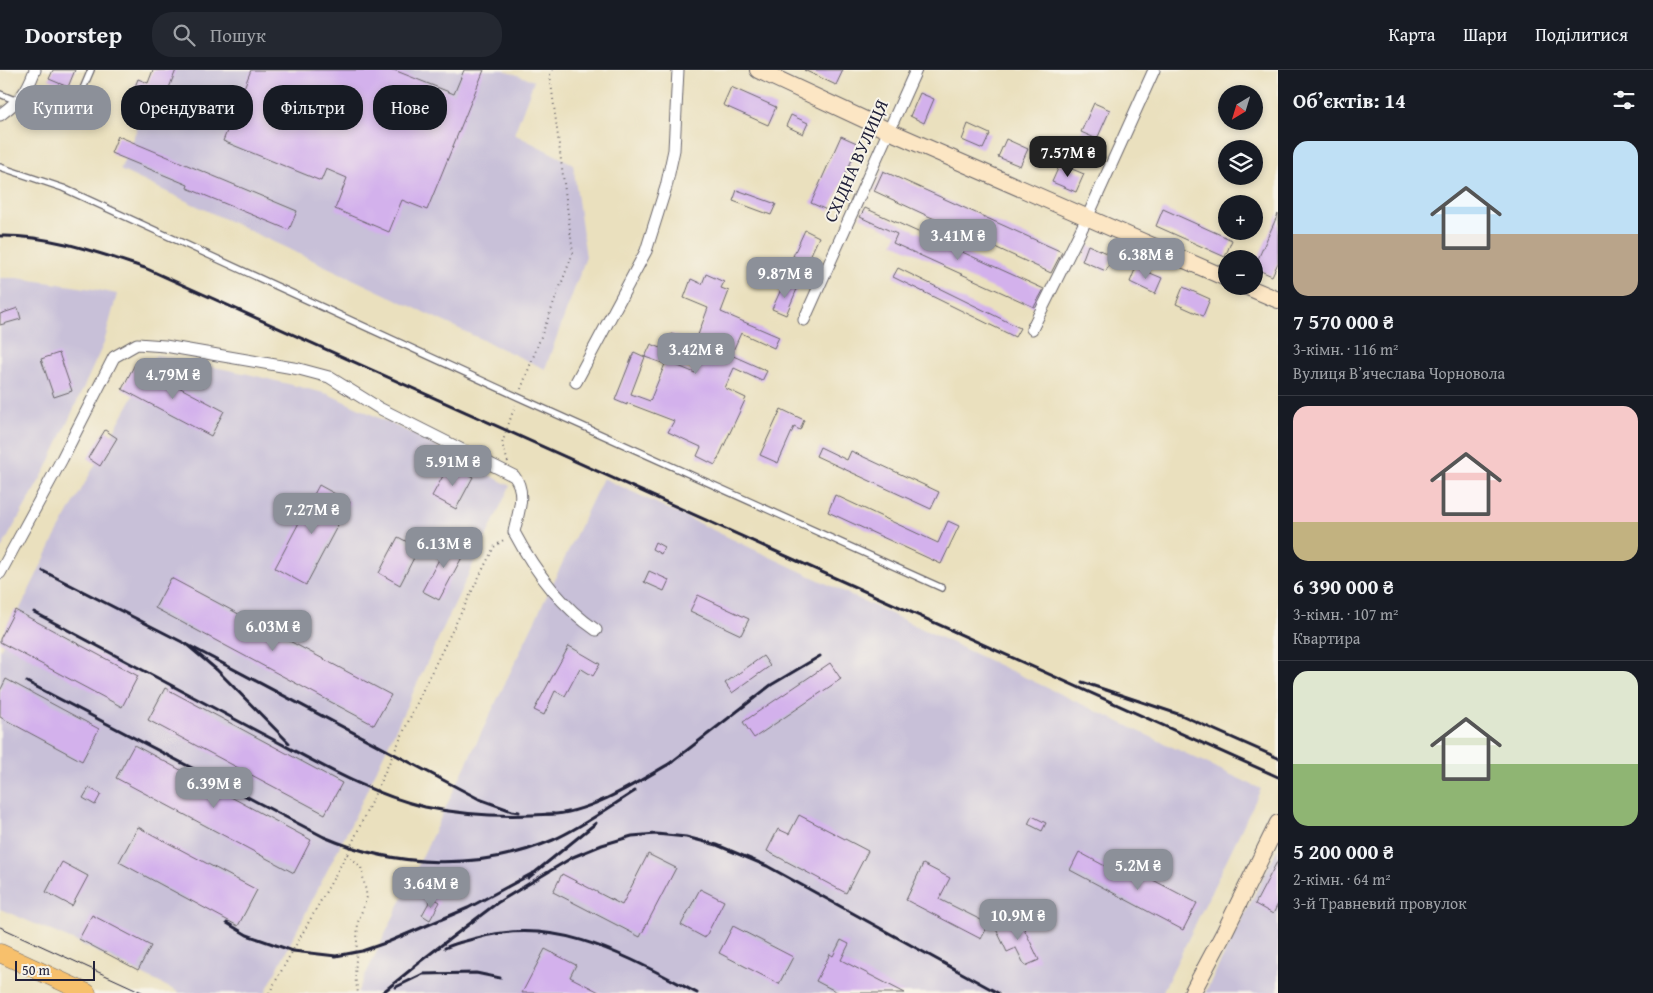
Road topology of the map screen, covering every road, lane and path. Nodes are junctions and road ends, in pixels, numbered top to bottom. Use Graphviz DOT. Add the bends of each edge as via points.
graph roads {
  1 [pos="35,70"];
  2 [pos="91,70"];
  3 [pos="552,70"];
  4 [pos="678,70"];
  5 [pos="758,70"];
  6 [pos="916,70"];
  7 [pos="1154,70"];
  8 [pos="30,85"];
  9 [pos="84,85"];
  10 [pos="0,94"];
  11 [pos="15,100"];
  12 [pos="15,105"];
  13 [pos="0,115"];
  14 [pos="889,131"];
  15 [pos="0,167"];
  16 [pos="1087,218"];
  17 [pos="1218,275"];
  18 [pos="1263,294"];
  19 [pos="1278,300"];
  20 [pos="804,320"];
  21 [pos="1032,329"];
  22 [pos="576,382"];
  23 [pos="518,397"];
  24 [pos="514,476"];
  25 [pos="514,532"];
  26 [pos="0,573"];
  27 [pos="942,588"];
  28 [pos="596,630"];
  29 [pos="1278,823"];
  30 [pos="347,854"];
  31 [pos="0,953"];
  32 [pos="87,993"];
  33 [pos="269,993"];
  34 [pos="358,993"];
  35 [pos="1192,993"];
  1 -- 8 [label="street"];
  2 -- 9 [label="lane"];
  3 -- 23 [label="path" via="550,76 573,253"];
  4 -- 22 [label="street" via="674,150 646,251"];
  5 -- 14 [label="street"];
  6 -- 14 [label="street, СХІДНА ВУЛИЦЯ"];
  7 -- 16 [label="street"];
  10 -- 11 [label="lane"];
  12 -- 13 [label="street"];
  14 -- 16 [label="street"];
  14 -- 20 [label="street, СХІДНА ВУЛИЦЯ"];
  15 -- 23 [label="lane" via="64,188"];
  16 -- 17 [label="street"];
  16 -- 21 [label="street"];
  18 -- 19 [label="street"];
  23 -- 24 [label="path" via="502,444"];
  23 -- 27 [label="lane"];
  24 -- 25 [label="street" via="520,483 522,494"];
  24 -- 26 [label="street" via="379,408 329,378 299,369 137,344 114,357"];
  25 -- 28 [label="street" via="551,588"];
  25 -- 30 [label="path" via="494,546"];
  29 -- 35 [label="street"];
  30 -- 33 [label="path"];
  30 -- 34 [label="path" via="361,867 367,897 358,922 355,977"];
  31 -- 32 [label="main road"];
}
